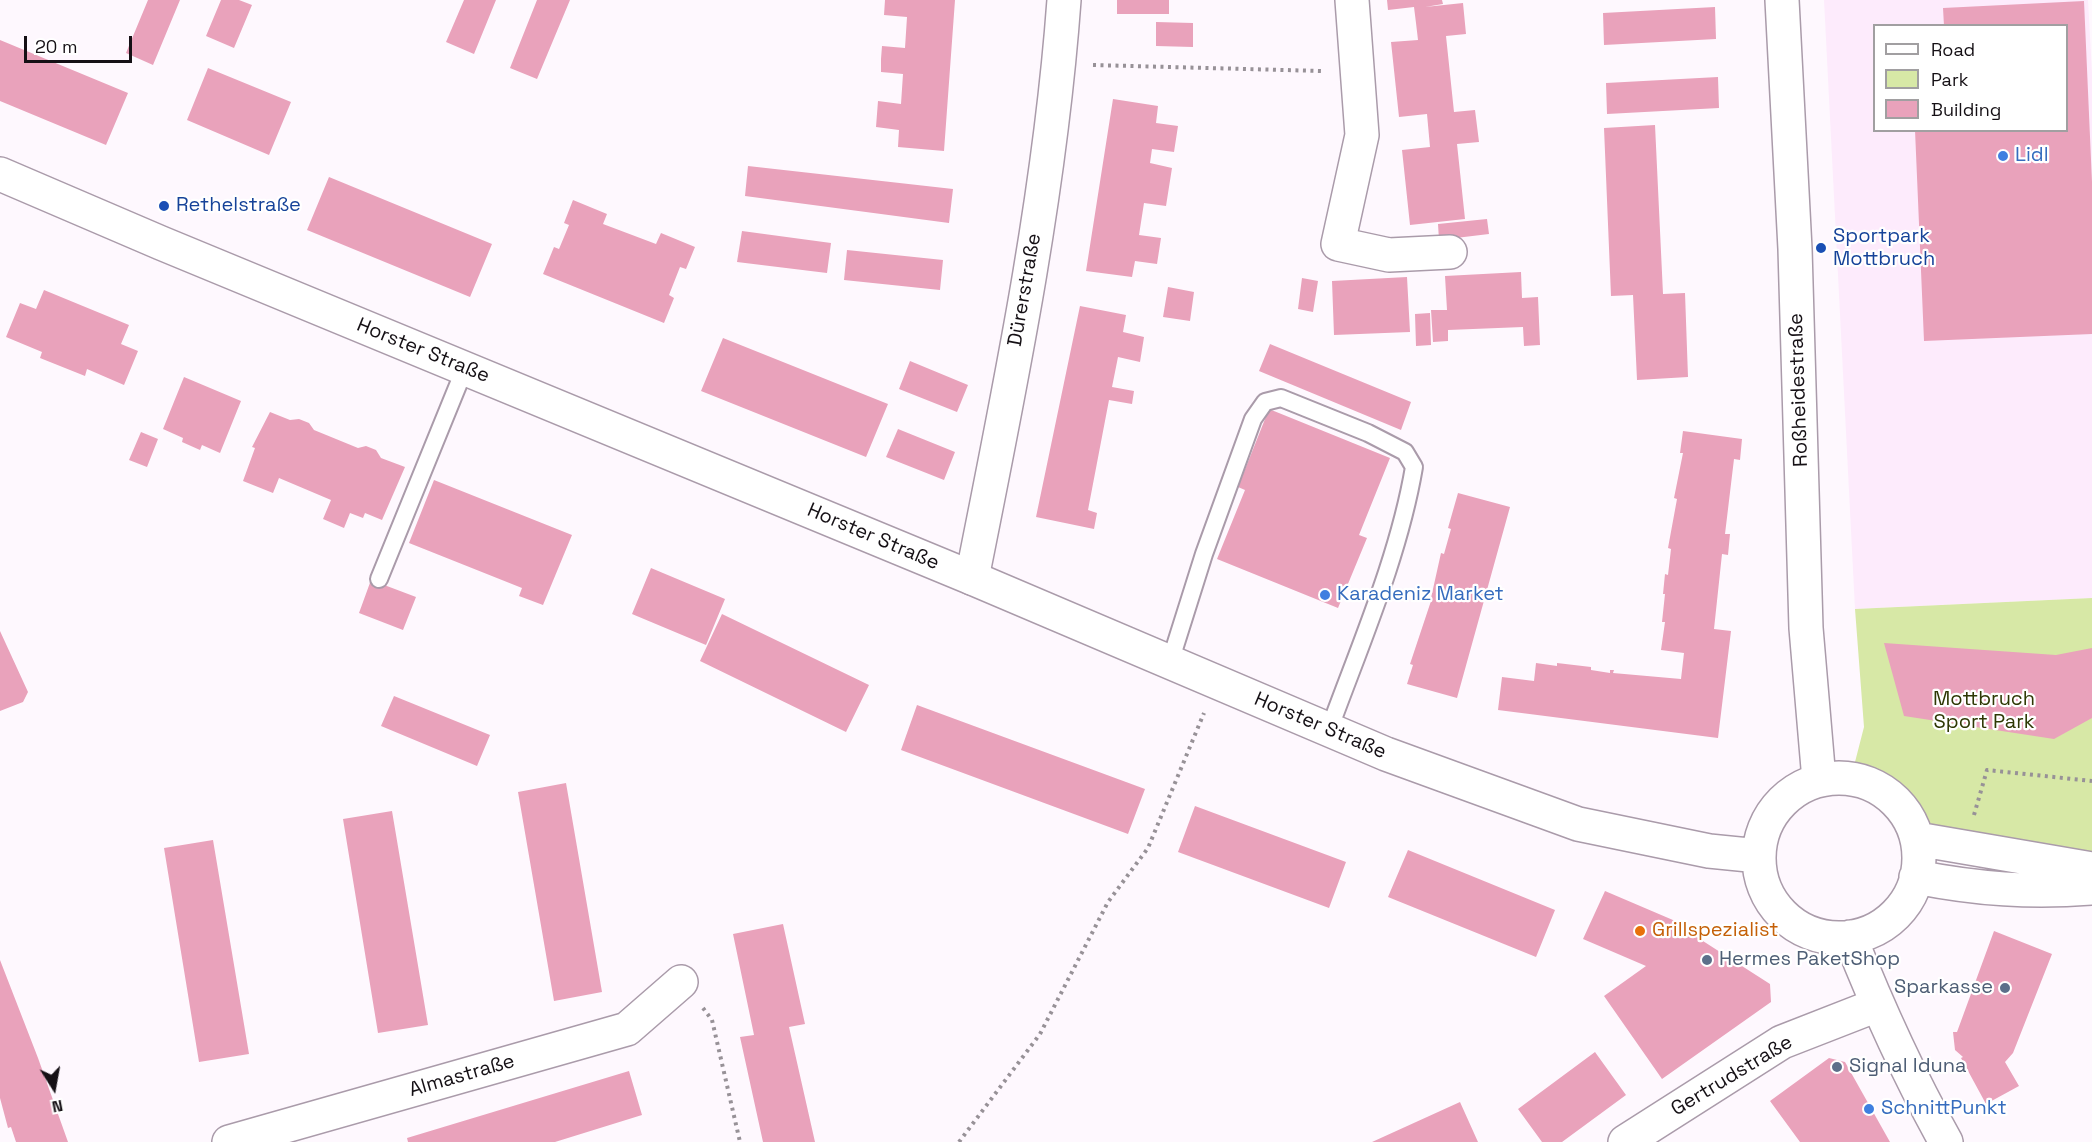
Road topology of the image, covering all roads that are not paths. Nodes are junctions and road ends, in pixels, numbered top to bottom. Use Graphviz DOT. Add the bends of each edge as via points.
graph roads {
  1 [pos="1064,0"];
  2 [pos="1352,0"];
  3 [pos="1782,0"];
  4 [pos="0,174"];
  5 [pos="1450,252"];
  6 [pos="465,368"];
  7 [pos="972,578"];
  8 [pos="379,579"];
  9 [pos="1170,662"];
  10 [pos="1329,730"];
  11 [pos="1819,780"];
  12 [pos="1917,839"];
  13 [pos="1759,856"];
  14 [pos="2092,869"];
  15 [pos="1916,877"];
  16 [pos="2092,888"];
  17 [pos="1850,937"];
  18 [pos="681,982"];
  19 [pos="1877,1005"];
  20 [pos="229,1142"];
  21 [pos="1625,1142"];
  22 [pos="1946,1142"];
  1 -- 7 [label="street, Dürerstraße" via="1059,67 1032,261"];
  2 -- 5 [label="street" via="1362,135 1338,244 1389,255"];
  3 -- 11 [label="street, Roßheidestraße" via="1795,249 1806,628"];
  4 -- 6 [label="street, Horster Straße"];
  6 -- 7 [label="street, Horster Straße"];
  6 -- 8 [label="lane"];
  7 -- 9 [label="street, Horster Straße"];
  9 -- 10 [label="street, Horster Straße"];
  9 -- 10 [label="lane" via="1253,419 1265,402 1281,398 1368,433 1405,452 1414,467 1408,500"];
  10 -- 13 [label="street, Horster Straße" via="1578,824 1709,851"];
  11 -- 12 [label="street" via="1850,778 1873,785 1902,808"];
  11 -- 13 [label="street" via="1800,788 1778,806 1763,831"];
  12 -- 14 [label="street"];
  12 -- 15 [label="street"];
  13 -- 17 [label="street" via="1763,884 1789,921 1822,936"];
  15 -- 16 [label="street" via="1963,886 2039,892"];
  15 -- 17 [label="street" via="1905,902 1886,923"];
  17 -- 19 [label="street"];
  18 -- 20 [label="street, Almastraße" via="627,1029"];
  19 -- 21 [label="street, Gertrudstraße" via="1782,1042"];
  19 -- 22 [label="street"];
}
